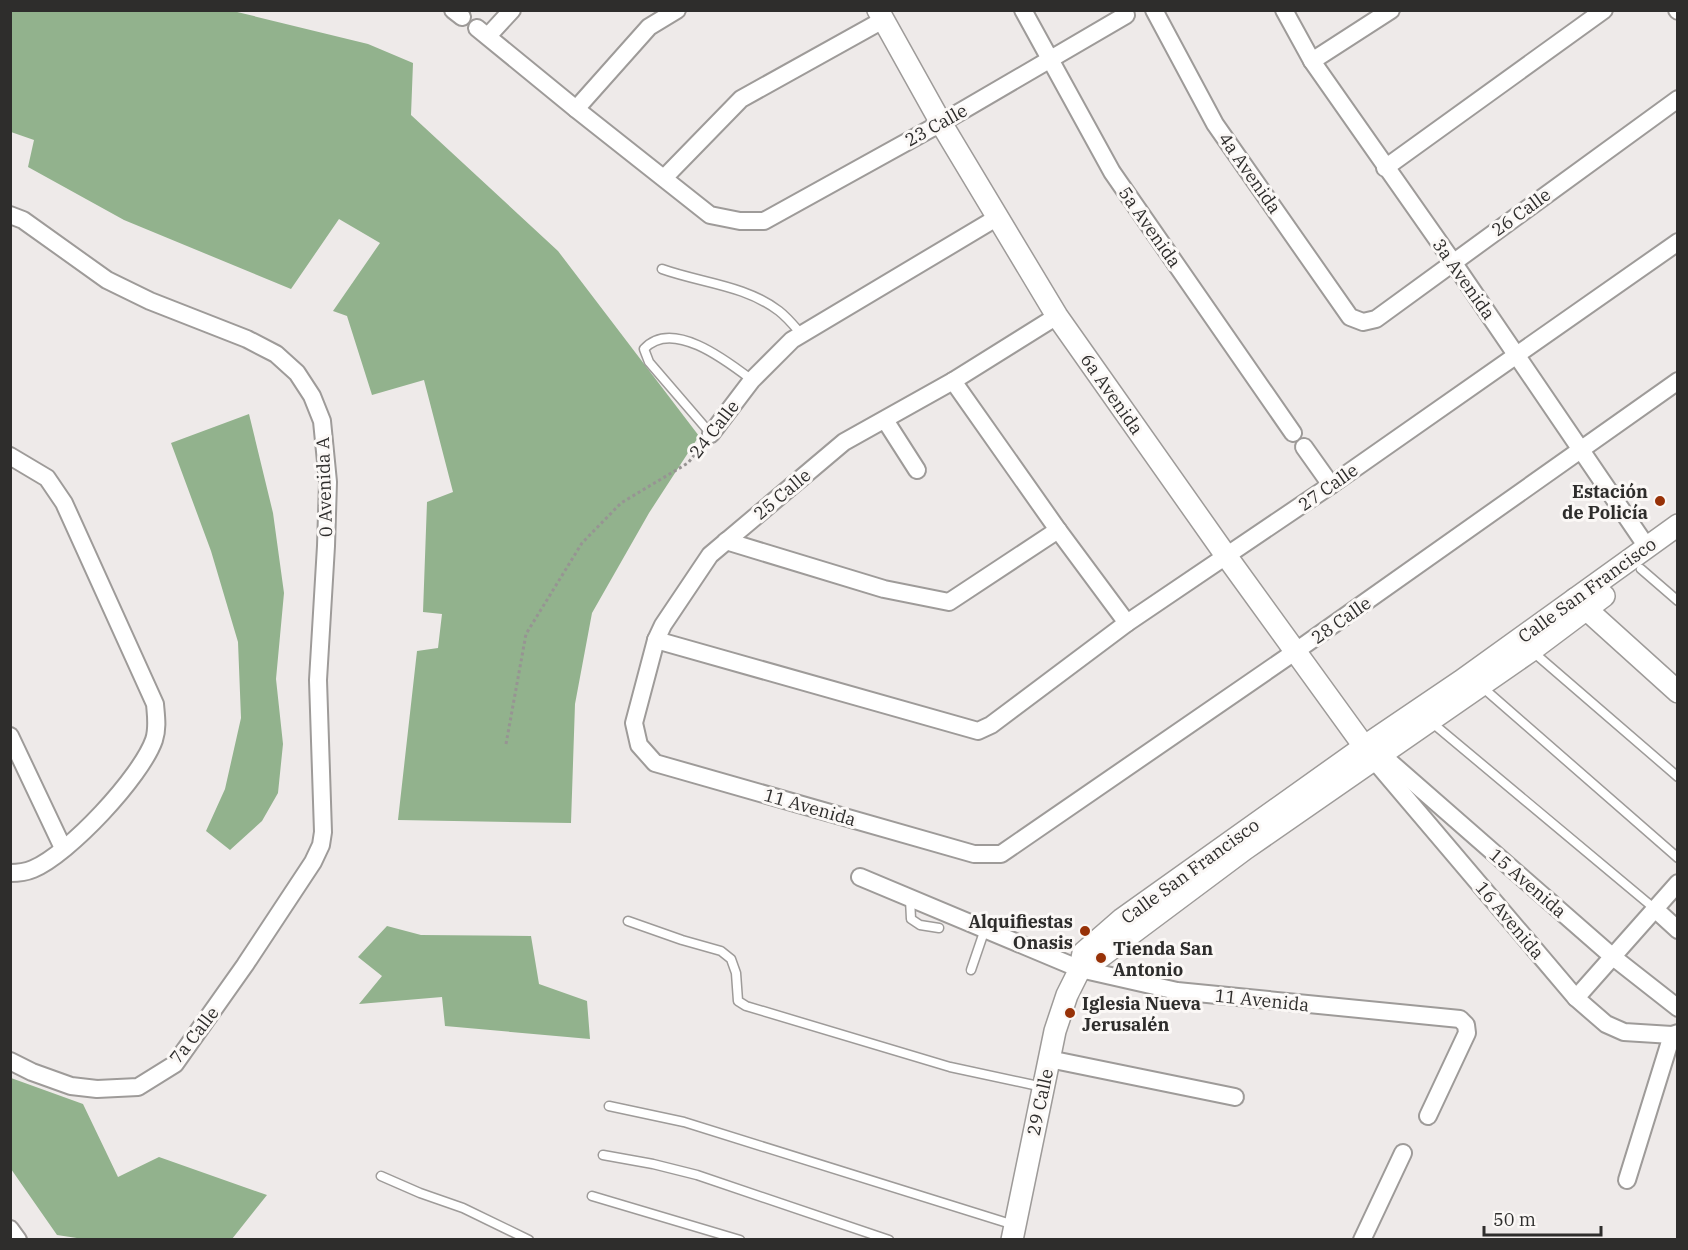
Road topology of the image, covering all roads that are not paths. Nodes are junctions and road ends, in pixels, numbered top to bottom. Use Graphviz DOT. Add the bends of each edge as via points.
graph roads {
  1 [pos="512,10"];
  2 [pos="677,10"];
  3 [pos="1023,10"];
  4 [pos="1154,10"];
  5 [pos="1284,10"];
  6 [pos="1391,10"];
  7 [pos="1604,10"];
  8 [pos="880,15"];
  9 [pos="1126,15"];
  10 [pos="1051,59"];
  11 [pos="1312,62"];
  12 [pos="1677,99"];
  13 [pos="576,109"];
  14 [pos="941,123"];
  15 [pos="1385,168"];
  16 [pos="664,178"];
  17 [pos="10,215"];
  18 [pos="998,217"];
  19 [pos="1677,242"];
  20 [pos="1452,262"];
  21 [pos="662,269"];
  22 [pos="1057,316"];
  23 [pos="1363,322"];
  24 [pos="802,335"];
  25 [pos="1516,355"];
  26 [pos="752,380"];
  27 [pos="953,381"];
  28 [pos="1677,381"];
  29 [pos="885,420"];
  30 [pos="1293,433"];
  31 [pos="711,434"];
  32 [pos="1304,447"];
  33 [pos="1581,451"];
  34 [pos="10,456"];
  35 [pos="917,470"];
  36 [pos="1331,485"];
  37 [pos="1677,525"];
  38 [pos="1058,530"];
  39 [pos="726,541"];
  40 [pos="1677,543"];
  41 [pos="1647,547"];
  42 [pos="1227,557"];
  43 [pos="1641,569"];
  44 [pos="1677,601"];
  45 [pos="1580,604"];
  46 [pos="1127,623"];
  47 [pos="656,640"];
  48 [pos="1532,650"];
  49 [pos="1296,651"];
  50 [pos="1481,685"];
  51 [pos="1677,692"];
  52 [pos="1430,721"];
  53 [pos="10,736"];
  54 [pos="1374,754"];
  55 [pos="655,763"];
  56 [pos="1677,777"];
  57 [pos="63,848"];
  58 [pos="1000,854"];
  59 [pos="1677,858"];
  60 [pos="313,862"];
  61 [pos="10,873"];
  62 [pos="860,878"];
  63 [pos="1677,884"];
  64 [pos="910,898"];
  65 [pos="1655,909"];
  66 [pos="628,921"];
  67 [pos="939,928"];
  68 [pos="985,929"];
  69 [pos="1677,930"];
  70 [pos="1613,957"];
  71 [pos="1080,969"];
  72 [pos="970,970"];
  73 [pos="1576,998"];
  74 [pos="1677,1008"];
  75 [pos="1675,1034"];
  76 [pos="1049,1059"];
  77 [pos="10,1061"];
  78 [pos="1043,1088"];
  79 [pos="1235,1097"];
  80 [pos="609,1106"];
  81 [pos="1428,1116"];
  82 [pos="1403,1153"];
  83 [pos="603,1155"];
  84 [pos="381,1176"];
  85 [pos="1626,1180"];
  86 [pos="592,1196"];
  87 [pos="10,1229"];
  88 [pos="1013,1232"];
  89 [pos="18,1239"];
  90 [pos="529,1239"];
  91 [pos="740,1239"];
  92 [pos="889,1239"];
  93 [pos="1362,1239"];
  1 -- 13 [label="street, 23 Calle" via="483,32"];
  2 -- 13 [label="street" via="649,27"];
  3 -- 10 [label="street, 5a Avenida"];
  4 -- 23 [label="street, 4a Avenida" via="1215,124 1350,317"];
  5 -- 11 [label="street, 3a Avenida"];
  6 -- 11 [label="street"];
  7 -- 15 [label="street"];
  8 -- 14 [label="street, 6a Avenida"];
  8 -- 16 [label="street" via="741,99"];
  9 -- 10 [label="street, 23 Calle"];
  10 -- 14 [label="street, 23 Calle"];
  10 -- 30 [label="street, 5a Avenida" via="1112,172"];
  11 -- 15 [label="street, 3a Avenida"];
  12 -- 20 [label="street, 26 Calle"];
  13 -- 16 [label="street, 23 Calle"];
  14 -- 16 [label="street, 23 Calle" via="764,221 710,215"];
  14 -- 18 [label="street, 6a Avenida"];
  15 -- 20 [label="street, 3a Avenida"];
  17 -- 60 [label="street, 0 Avenida A" via="23,220 107,280 276,354 297,373 312,396 322,421 328,482 318,680 323,832"];
  18 -- 22 [label="street, 6a Avenida"];
  18 -- 24 [label="street, 24 Calle"];
  19 -- 25 [label="street, 27 Calle"];
  20 -- 23 [label="street, 26 Calle" via="1376,319"];
  20 -- 25 [label="street, 3a Avenida"];
  21 -- 24 [label="lane" via="748,294 780,312"];
  22 -- 27 [label="street, 25 Calle"];
  22 -- 42 [label="street, 6a Avenida"];
  24 -- 26 [label="street, 24 Calle"];
  25 -- 33 [label="street, 3a Avenida"];
  25 -- 36 [label="street, 27 Calle"];
  26 -- 31 [label="street, 24 Calle"];
  26 -- 31 [label="lane" via="702,347 666,337 652,341 644,349 649,362"];
  27 -- 29 [label="street, 25 Calle"];
  27 -- 38 [label="street"];
  28 -- 33 [label="street, 28 Calle"];
  29 -- 35 [label="street"];
  29 -- 39 [label="street, 25 Calle" via="844,442"];
  32 -- 36 [label="street"];
  33 -- 41 [label="street, 3a Avenida"];
  33 -- 49 [label="street, 28 Calle"];
  34 -- 57 [label="street" via="46,478 64,503 155,704 155,739 138,770 90,826"];
  36 -- 42 [label="street, 27 Calle"];
  37 -- 41 [label="street, Calle San Francisco"];
  38 -- 39 [label="street" via="949,602 884,589"];
  38 -- 46 [label="street"];
  39 -- 47 [label="street, 25 Calle" via="711,555"];
  40 -- 43 [label="street, Calle San Francisco"];
  41 -- 45 [label="street, Calle San Francisco"];
  42 -- 46 [label="street, 27 Calle"];
  42 -- 49 [label="street, 6a Avenida"];
  43 -- 44 [label="lane"];
  43 -- 45 [label="street, Calle San Francisco"];
  45 -- 48 [label="street, Calle San Francisco"];
  45 -- 51 [label="street"];
  45 -- 54 [label="street, Calle San Francisco" via="1461,681"];
  46 -- 47 [label="street, 27 Calle" via="978,731"];
  47 -- 55 [label="street, 25 Calle" via="634,723 639,745"];
  48 -- 50 [label="street, Calle San Francisco"];
  48 -- 56 [label="lane"];
  49 -- 54 [label="street, 6a Avenida"];
  49 -- 58 [label="street, 28 Calle"];
  50 -- 52 [label="street, Calle San Francisco"];
  50 -- 59 [label="lane"];
  52 -- 54 [label="street, Calle San Francisco"];
  52 -- 65 [label="lane"];
  53 -- 57 [label="street"];
  54 -- 70 [label="street, 15 Avenida"];
  54 -- 71 [label="street, Calle San Francisco" via="1122,919 1083,952"];
  54 -- 73 [label="street, 16 Avenida"];
  55 -- 58 [label="street, 11 Avenida" via="974,854"];
  57 -- 61 [label="street" via="31,870"];
  60 -- 77 [label="street, 7a Calle" via="175,1064 138,1088 97,1089 71,1086"];
  62 -- 64 [label="street, 11 Avenida"];
  63 -- 65 [label="street"];
  64 -- 67 [label="lane" via="911,919"];
  64 -- 68 [label="street, 11 Avenida"];
  65 -- 69 [label="street"];
  65 -- 70 [label="street"];
  66 -- 78 [label="lane" via="721,951 731,959 738,1001 746,1006 950,1067"];
  68 -- 71 [label="street, 11 Avenida"];
  68 -- 72 [label="lane"];
  70 -- 73 [label="street"];
  70 -- 74 [label="street, 15 Avenida"];
  71 -- 76 [label="street, 29 Calle" via="1067,995"];
  71 -- 81 [label="street, 11 Avenida" via="1177,991 1460,1019 1467,1033"];
  73 -- 75 [label="street, 16 Avenida" via="1606,1024 1624,1032"];
  75 -- 85 [label="street"];
  76 -- 78 [label="street, 29 Calle"];
  76 -- 79 [label="street"];
  78 -- 88 [label="street, 29 Calle"];
  80 -- 88 [label="lane" via="684,1122"];
  82 -- 93 [label="street"];
  83 -- 92 [label="lane" via="697,1175"];
  84 -- 90 [label="lane" via="464,1208"];
  86 -- 91 [label="lane"];
  87 -- 89 [label="street"];
}
